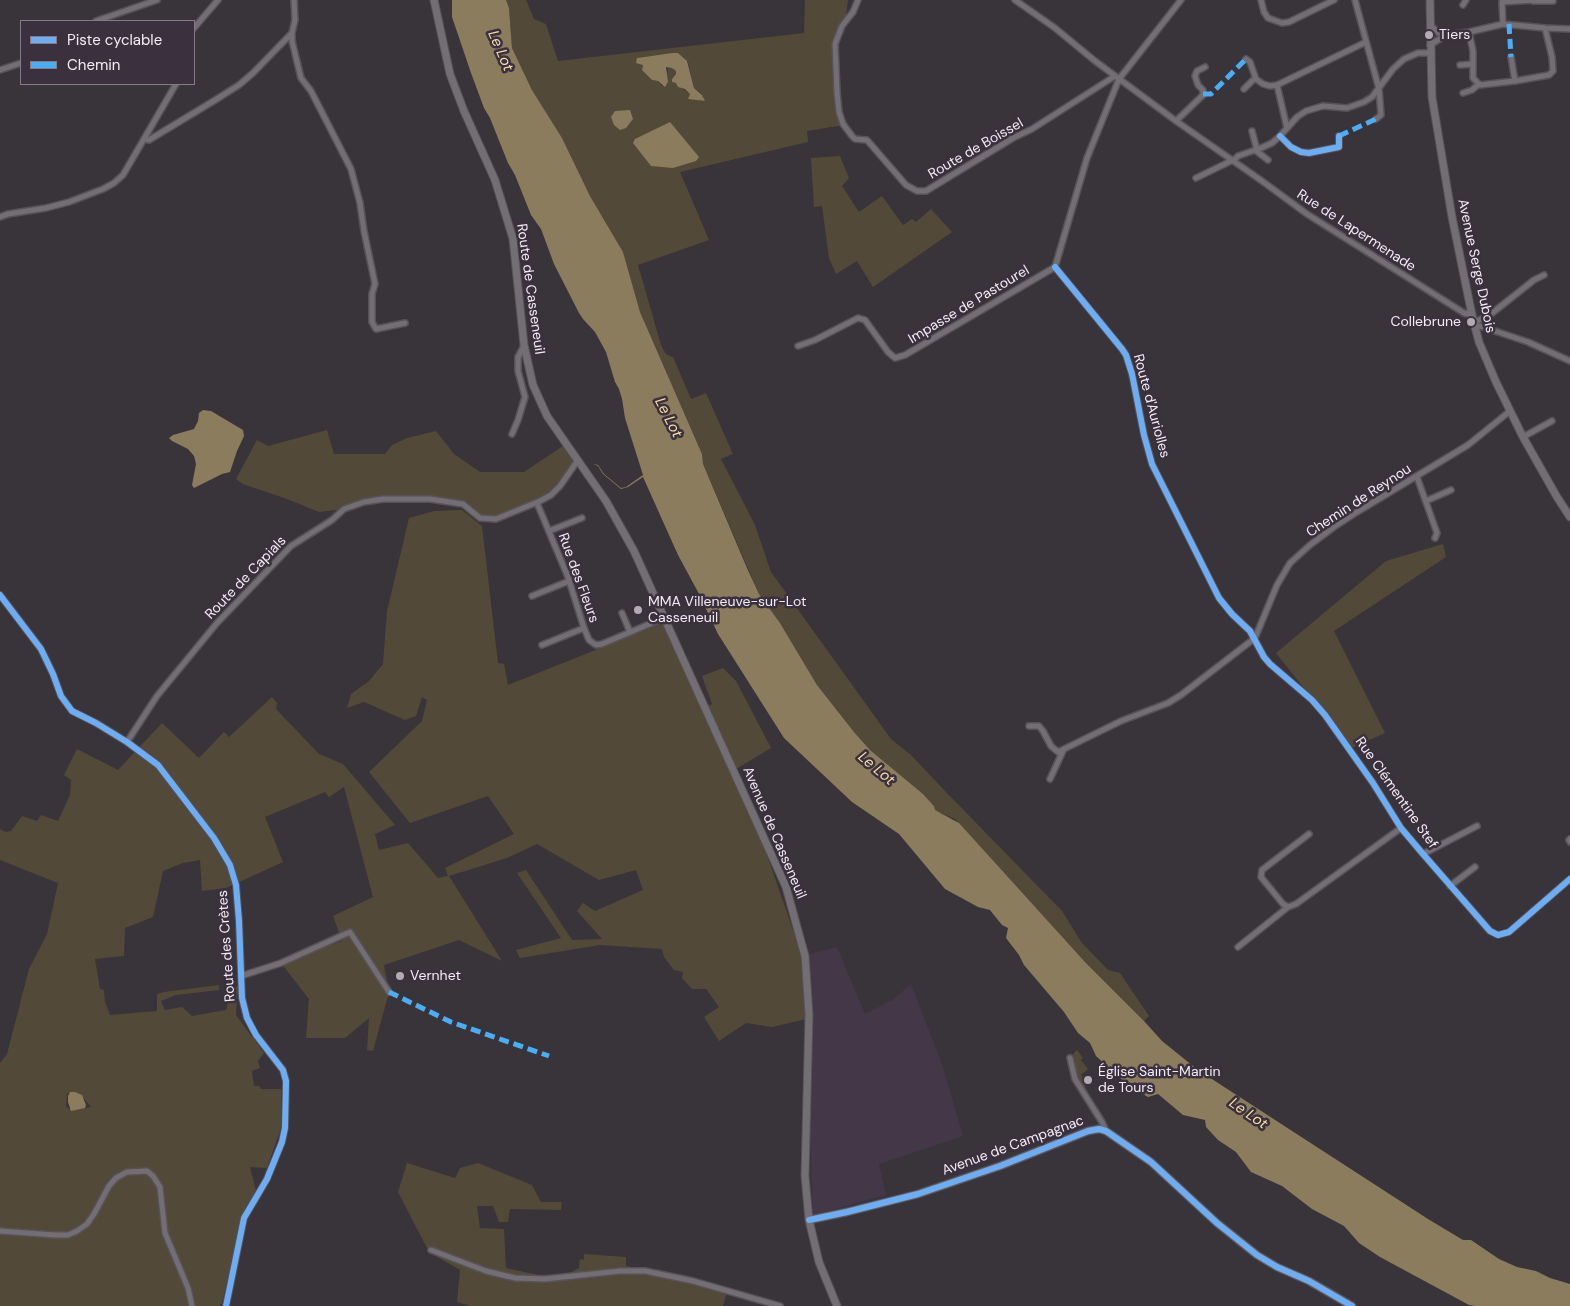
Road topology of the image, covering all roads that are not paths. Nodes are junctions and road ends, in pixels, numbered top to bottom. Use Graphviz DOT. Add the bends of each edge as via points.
graph roads {
  1 [pos="157,0"];
  2 [pos="218,0"];
  3 [pos="294,0"];
  4 [pos="434,0"];
  5 [pos="858,0"];
  6 [pos="1015,0"];
  7 [pos="1182,0"];
  8 [pos="1262,0"];
  9 [pos="1334,0"];
  10 [pos="1355,0"];
  11 [pos="1430,0"];
  12 [pos="1533,0"];
  13 [pos="1502,1"];
  14 [pos="1553,1"];
  15 [pos="99,20"];
  16 [pos="1503,24"];
  17 [pos="1430,26"];
  18 [pos="195,27"];
  19 [pos="1545,28"];
  20 [pos="1570,29"];
  21 [pos="1469,32"];
  22 [pos="292,33"];
  23 [pos="1446,35"];
  24 [pos="1366,42"];
  25 [pos="1430,48"];
  26 [pos="1511,57"];
  27 [pos="1246,59"];
  28 [pos="20,63"];
  29 [pos="1473,64"];
  30 [pos="1460,65"];
  31 [pos="1205,67"];
  32 [pos="0,70"];
  33 [pos="1117,78"];
  34 [pos="1256,79"];
  35 [pos="1515,81"];
  36 [pos="1479,84"];
  37 [pos="175,85"];
  38 [pos="1277,85"];
  39 [pos="1379,89"];
  40 [pos="1244,90"];
  41 [pos="1463,94"];
  42 [pos="1376,119"];
  43 [pos="1176,121"];
  44 [pos="1287,128"];
  45 [pos="1252,131"];
  46 [pos="1280,136"];
  47 [pos="1339,136"];
  48 [pos="145,138"];
  49 [pos="1256,150"];
  50 [pos="1268,160"];
  51 [pos="1232,161"];
  52 [pos="1196,178"];
  53 [pos="0,216"];
  54 [pos="1055,267"];
  55 [pos="1544,275"];
  56 [pos="1474,322"];
  57 [pos="405,323"];
  58 [pos="524,345"];
  59 [pos="798,346"];
  60 [pos="1570,362"];
  61 [pos="1510,411"];
  62 [pos="1552,421"];
  63 [pos="512,434"];
  64 [pos="1524,437"];
  65 [pos="578,460"];
  66 [pos="1417,477"];
  67 [pos="1451,490"];
  68 [pos="1426,500"];
  69 [pos="537,503"];
  70 [pos="1570,517"];
  71 [pos="582,518"];
  72 [pos="549,531"];
  73 [pos="1435,538"];
  74 [pos="569,581"];
  75 [pos="0,595"];
  76 [pos="532,596"];
  77 [pos="622,613"];
  78 [pos="664,618"];
  79 [pos="584,628"];
  80 [pos="630,632"];
  81 [pos="1255,638"];
  82 [pos="542,645"];
  83 [pos="1029,726"];
  84 [pos="127,742"];
  85 [pos="1063,751"];
  86 [pos="1050,779"];
  87 [pos="1477,826"];
  88 [pos="1401,828"];
  89 [pos="1309,834"];
  90 [pos="1423,854"];
  91 [pos="1474,867"];
  92 [pos="1570,879"];
  93 [pos="1450,886"];
  94 [pos="1288,907"];
  95 [pos="1238,947"];
  96 [pos="241,976"];
  97 [pos="389,992"];
  98 [pos="1070,1058"];
  99 [pos="1106,1131"];
  100 [pos="809,1220"];
  101 [pos="0,1231"];
  102 [pos="432,1250"];
  103 [pos="834,1305"];
  104 [pos="192,1306"];
  105 [pos="226,1306"];
  106 [pos="780,1306"];
  107 [pos="1352,1306"];
  1 -- 15 [label="street"];
  2 -- 18 [label="street"];
  3 -- 22 [label="street"];
  4 -- 58 [label="main road, Route de Casseneuil" via="450,74 495,180 513,239"];
  5 -- 33 [label="street, Route de Boissel" via="835,44 839,112 852,136 867,140 906,185 917,191 926,191"];
  6 -- 33 [label="street, Rue de Lapermenade"];
  7 -- 33 [label="street"];
  8 -- 9 [label="street" via="1268,18 1282,23"];
  10 -- 24 [label="street"];
  11 -- 17 [label="main road, Avenue Serge Dubois"];
  12 -- 13 [label="street"];
  12 -- 14 [label="street"];
  13 -- 16 [label="street"];
  16 -- 19 [label="street"];
  16 -- 21 [label="street"];
  17 -- 23 [label="street"];
  17 -- 25 [label="main road, Avenue Serge Dubois"];
  19 -- 20 [label="street"];
  19 -- 35 [label="street" via="1553,70 1543,76"];
  21 -- 23 [label="street"];
  21 -- 29 [label="street"];
  22 -- 48 [label="street" via="240,85 148,140"];
  22 -- 57 [label="street" via="301,78 311,91 351,169 375,284 372,322 376,329"];
  23 -- 25 [label="street"];
  24 -- 38 [label="street"];
  24 -- 39 [label="street"];
  25 -- 39 [label="street" via="1404,59"];
  25 -- 56 [label="main road, Avenue Serge Dubois" via="1434,106 1452,218"];
  26 -- 35 [label="street"];
  27 -- 34 [label="street"];
  28 -- 32 [label="street"];
  29 -- 30 [label="street"];
  29 -- 36 [label="street" via="1473,78"];
  31 -- 43 [label="street" via="1197,70 1195,76 1203,95"];
  33 -- 43 [label="street, Rue de Lapermenade"];
  33 -- 54 [label="street" via="1087,158"];
  34 -- 38 [label="street" via="1270,86"];
  34 -- 40 [label="street"];
  35 -- 36 [label="street"];
  36 -- 41 [label="street"];
  37 -- 48 [label="street"];
  38 -- 44 [label="street"];
  39 -- 42 [label="street" via="1381,115"];
  39 -- 44 [label="street" via="1356,106 1323,106 1306,111"];
  43 -- 51 [label="street, Rue de Lapermenade"];
  44 -- 46 [label="street"];
  45 -- 49 [label="street"];
  46 -- 47 [label="street" via="1291,147 1309,153 1338,147"];
  46 -- 49 [label="street"];
  48 -- 53 [label="street" via="123,175 103,189 69,202"];
  49 -- 50 [label="street"];
  49 -- 51 [label="street"];
  51 -- 52 [label="street"];
  51 -- 56 [label="street, Rue de Lapermenade" via="1307,214"];
  54 -- 59 [label="street, Impasse de Pastourel" via="905,355 895,358 865,320 858,318"];
  54 -- 81 [label="street, Route d'Auriolles" via="1122,349 1132,374 1152,464 1219,598"];
  55 -- 56 [label="street" via="1491,314"];
  56 -- 60 [label="street, Rue de Lapermenade"];
  56 -- 61 [label="main road, Avenue Serge Dubois" via="1485,359"];
  58 -- 63 [label="street" via="518,357 524,397"];
  58 -- 65 [label="main road, Route de Casseneuil" via="533,386 547,416"];
  61 -- 64 [label="main road, Avenue Serge Dubois"];
  61 -- 66 [label="street, Chemin de Reynou" via="1468,445"];
  62 -- 64 [label="street"];
  64 -- 70 [label="main road, Avenue Serge Dubois"];
  65 -- 69 [label="street, Route de Capials" via="560,486"];
  65 -- 78 [label="main road, Avenue de Casseneuil" via="606,501 633,550"];
  66 -- 68 [label="street"];
  66 -- 81 [label="street, Chemin de Reynou" via="1334,527 1290,563"];
  67 -- 68 [label="street"];
  68 -- 73 [label="street" via="1437,533"];
  69 -- 72 [label="street, Rue des Fleurs"];
  69 -- 84 [label="street, Route de Capials" via="496,519 480,518 463,504 430,498 383,499 344,509 291,546 217,624 157,696"];
  71 -- 72 [label="street"];
  72 -- 74 [label="street, Rue des Fleurs"];
  74 -- 76 [label="street"];
  74 -- 79 [label="street, Rue des Fleurs"];
  75 -- 84 [label="street, Route des Crètes" via="41,649 61,696 72,711"];
  77 -- 80 [label="street"];
  78 -- 80 [label="street, Rue des Fleurs"];
  78 -- 100 [label="main road, Avenue de Casseneuil" via="786,887 805,956 809,1015 805,1176"];
  79 -- 80 [label="street, Rue des Fleurs" via="589,640 596,645"];
  79 -- 82 [label="street"];
  81 -- 85 [label="street, Chemin de Reynou" via="1168,703 1121,721"];
  81 -- 88 [label="street, Rue Clémentine Stef" via="1270,664 1325,715"];
  83 -- 85 [label="street" via="1039,726 1051,746 1058,752"];
  84 -- 96 [label="street, Route des Crètes" via="158,765 214,838 230,865 236,885"];
  85 -- 86 [label="street"];
  87 -- 90 [label="street"];
  88 -- 90 [label="street, Rue Clémentine Stef"];
  88 -- 94 [label="street"];
  89 -- 94 [label="street" via="1262,870 1261,877"];
  90 -- 93 [label="street, Rue Clémentine Stef"];
  91 -- 93 [label="street"];
  92 -- 93 [label="street, Rue Clémentine Stef" via="1509,932 1498,935 1490,931"];
  94 -- 95 [label="street"];
  96 -- 97 [label="street" via="282,963 350,932"];
  96 -- 105 [label="street, Route des Crètes" via="247,1018 285,1075 285,1128 267,1179 244,1218"];
  98 -- 99 [label="street" via="1075,1079"];
  99 -- 100 [label="main road, Avenue de Campagnac" via="1088,1131 918,1194"];
  99 -- 107 [label="main road, Avenue de Campagnac" via="1151,1162 1257,1255"];
  100 -- 103 [label="main road, Avenue de Casseneuil"];
  101 -- 104 [label="street" via="72,1233 87,1224 108,1186 116,1178 128,1172 147,1171 160,1187 164,1233"];
  102 -- 106 [label="street" via="486,1271 515,1278 545,1280 645,1271"];
}
